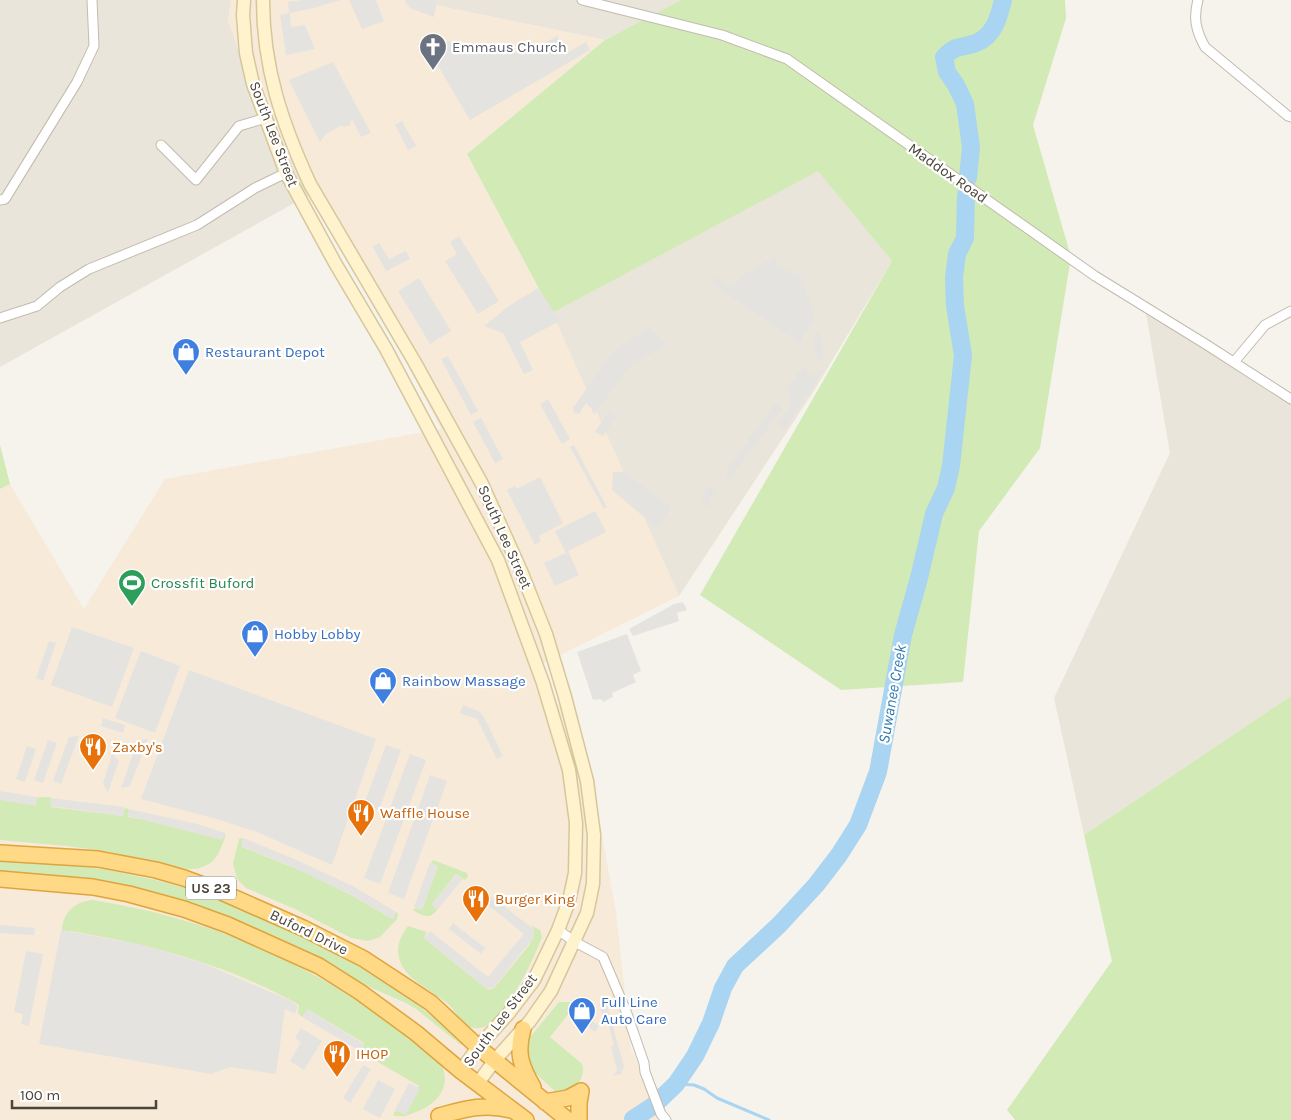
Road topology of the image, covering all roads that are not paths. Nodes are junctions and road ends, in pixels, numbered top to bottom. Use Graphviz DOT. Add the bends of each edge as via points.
graph roads {
  1 [pos="92,0"];
  2 [pos="244,0"];
  3 [pos="263,0"];
  4 [pos="582,0"];
  5 [pos="1198,0"];
  6 [pos="1291,117"];
  7 [pos="266,118"];
  8 [pos="161,145"];
  9 [pos="286,172"];
  10 [pos="0,200"];
  11 [pos="1291,311"];
  12 [pos="0,318"];
  13 [pos="1234,362"];
  14 [pos="1291,398"];
  15 [pos="0,853"];
  16 [pos="0,879"];
  17 [pos="558,930"];
  18 [pos="575,942"];
  19 [pos="523,1029"];
  20 [pos="478,1047"];
  21 [pos="495,1060"];
  22 [pos="461,1071"];
  23 [pos="478,1083"];
  24 [pos="541,1098"];
  25 [pos="439,1116"];
  26 [pos="520,1116"];
  27 [pos="663,1117"];
  28 [pos="568,1120"];
  29 [pos="579,1120"];
  1 -- 10 [label="street" via="94,46 77,82 4,199"];
  2 -- 7 [label="main road, South Lee Street" via="246,53"];
  3 -- 18 [label="main road, South Lee Street" via="263,27 275,96 310,184 474,469 546,634 586,781 594,835 593,884 587,913"];
  4 -- 13 [label="street, Maddox Road" via="722,35 788,59 1095,276"];
  5 -- 6 [label="street" via="1194,18 1205,47"];
  7 -- 8 [label="street" via="239,126 196,180"];
  7 -- 9 [label="main road, South Lee Street"];
  9 -- 12 [label="street" via="197,225 89,269 37,306"];
  9 -- 17 [label="main road, South Lee Street" via="386,349 498,560 543,683 569,770 576,823 575,872"];
  11 -- 13 [label="street" via="1265,325"];
  13 -- 14 [label="street, Maddox Road"];
  15 -- 20 [label="highway, Buford Drive / US 23" via="127,863 219,891 364,959 403,983"];
  16 -- 22 [label="highway, Buford Drive / US 23" via="93,887 184,909 228,925 319,966 416,1033"];
  17 -- 18 [label="street"];
  17 -- 20 [label="main road, South Lee Street" via="534,980"];
  18 -- 19 [label="main road, South Lee Street" via="551,991"];
  18 -- 27 [label="street" via="602,957 626,1011"];
  19 -- 21 [label="main road, South Lee Street"];
  19 -- 24 [label="highway" via="520,1040 522,1067"];
  20 -- 21 [label="highway, Buford Drive / US 23"];
  20 -- 22 [label="main road, South Lee Street"];
  21 -- 23 [label="main road, South Lee Street"];
  21 -- 24 [label="highway, Buford Drive / US 23"];
  22 -- 23 [label="highway, Buford Drive / US 23"];
  23 -- 26 [label="highway, Buford Drive / US 23"];
  24 -- 28 [label="highway, Buford Drive / US 23"];
  24 -- 29 [label="highway" via="568,1098 581,1091"];
  25 -- 26 [label="highway" via="488,1106"];
}
